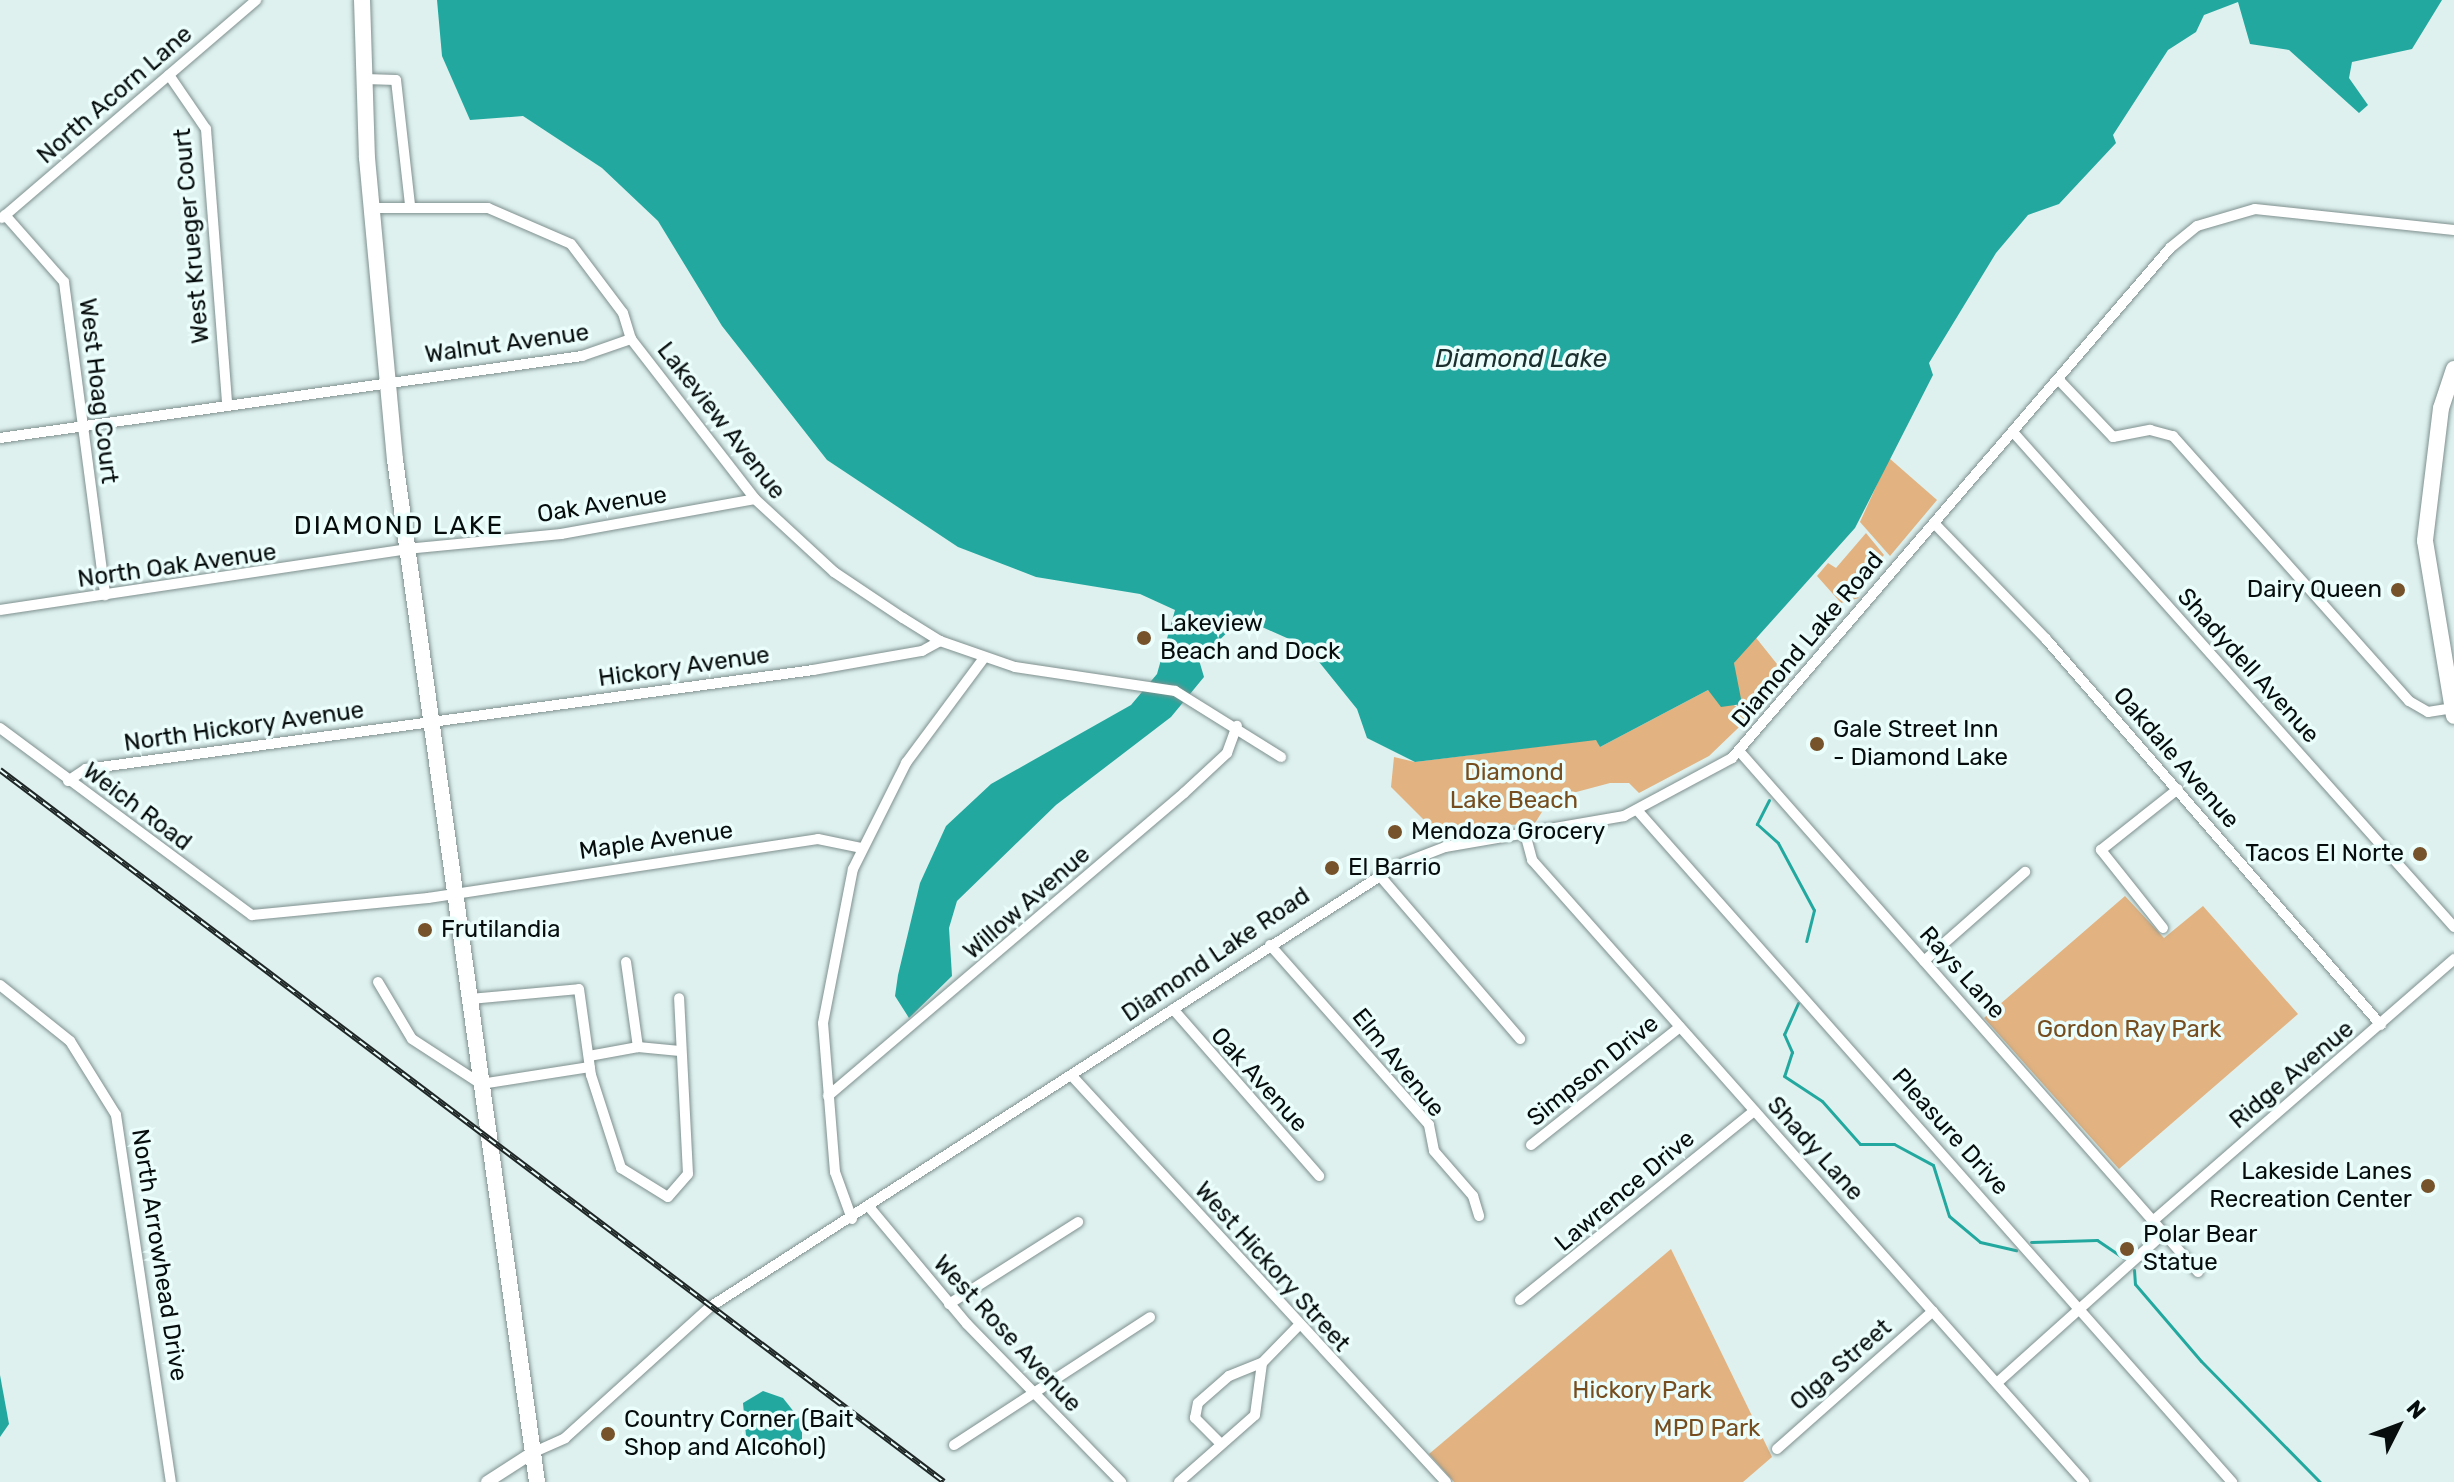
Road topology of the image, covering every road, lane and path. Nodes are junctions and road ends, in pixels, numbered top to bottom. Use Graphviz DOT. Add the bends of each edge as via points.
graph roads {
  1 [pos="256,0"];
  2 [pos="362,0"];
  3 [pos="169,75"];
  4 [pos="365,79"];
  5 [pos="410,205"];
  6 [pos="372,208"];
  7 [pos="2,217"];
  8 [pos="2454,230"];
  9 [pos="631,339"];
  10 [pos="2454,369"];
  11 [pos="2058,379"];
  12 [pos="387,381"];
  13 [pos="227,403"];
  14 [pos="80,423"];
  15 [pos="2013,432"];
  16 [pos="0,438"];
  17 [pos="755,499"];
  18 [pos="1935,524"];
  19 [pos="406,549"];
  20 [pos="105,595"];
  21 [pos="0,610"];
  22 [pos="940,641"];
  23 [pos="2448,657"];
  24 [pos="984,658"];
  25 [pos="2453,712"];
  26 [pos="430,722"];
  27 [pos="1237,726"];
  28 [pos="0,728"];
  29 [pos="1740,752"];
  30 [pos="1281,757"];
  31 [pos="68,781"];
  32 [pos="2178,789"];
  33 [pos="1637,810"];
  34 [pos="1526,837"];
  35 [pos="862,848"];
  36 [pos="2025,872"];
  37 [pos="1380,876"];
  38 [pos="455,891"];
  39 [pos="252,915"];
  40 [pos="2454,927"];
  41 [pos="2163,928"];
  42 [pos="1270,945"];
  43 [pos="2454,959"];
  44 [pos="1924,961"];
  45 [pos="626,962"];
  46 [pos="378,982"];
  47 [pos="0,985"];
  48 [pos="679,998"];
  49 [pos="470,999"];
  50 [pos="1173,1009"];
  51 [pos="2381,1025"];
  52 [pos="1680,1027"];
  53 [pos="1520,1039"];
  54 [pos="638,1047"];
  55 [pos="680,1051"];
  56 [pos="590,1062"];
  57 [pos="1072,1076"];
  58 [pos="481,1084"];
  59 [pos="828,1096"];
  60 [pos="1754,1111"];
  61 [pos="1531,1145"];
  62 [pos="1319,1176"];
  63 [pos="870,1208"];
  64 [pos="1479,1216"];
  65 [pos="852,1219"];
  66 [pos="2154,1220"];
  67 [pos="1078,1222"];
  68 [pos="2163,1234"];
  69 [pos="2198,1272"];
  70 [pos="1520,1300"];
  71 [pos="949,1304"];
  72 [pos="2081,1309"];
  73 [pos="1933,1311"];
  74 [pos="1150,1317"];
  75 [pos="1297,1327"];
  76 [pos="1262,1363"];
  77 [pos="1997,1383"];
  78 [pos="1030,1391"];
  79 [pos="1221,1444"];
  80 [pos="954,1445"];
  81 [pos="1777,1449"];
  82 [pos="532,1453"];
  83 [pos="171,1482"];
  84 [pos="487,1482"];
  85 [pos="537,1482"];
  86 [pos="1121,1482"];
  87 [pos="1179,1482"];
  88 [pos="1446,1482"];
  89 [pos="2084,1482"];
  90 [pos="2232,1482"];
  1 -- 3 [label="street, North Acorn Lane"];
  2 -- 4 [label="main road"];
  3 -- 7 [label="street, North Acorn Lane"];
  3 -- 13 [label="street, West Krueger Court" via="206,129"];
  4 -- 5 [label="street" via="396,80"];
  4 -- 6 [label="main road"];
  5 -- 6 [label="street, Lakeview Avenue"];
  5 -- 9 [label="street, Lakeview Avenue" via="488,208 545,227 596,273 623,313"];
  6 -- 12 [label="main road"];
  7 -- 14 [label="street, West Hoag Court" via="64,282"];
  8 -- 11 [label="street, Diamond Lake Road" via="2255,209 2225,213 2170,248"];
  9 -- 12 [label="street, Walnut Avenue" via="582,356"];
  9 -- 17 [label="street, Lakeview Avenue"];
  10 -- 23 [label="main road" via="2426,499"];
  11 -- 15 [label="street, Diamond Lake Road"];
  11 -- 25 [label="street" via="2113,437 2150,430 2173,436 2409,701 2428,712"];
  12 -- 13 [label="street, Walnut Avenue"];
  12 -- 19 [label="main road"];
  13 -- 14 [label="street, Walnut Avenue"];
  14 -- 16 [label="street, Walnut Avenue"];
  14 -- 20 [label="street, West Hoag Court"];
  15 -- 18 [label="street, Diamond Lake Road"];
  15 -- 40 [label="street, Shadydell Avenue"];
  17 -- 19 [label="street, Oak Avenue" via="561,534"];
  17 -- 22 [label="street, Lakeview Avenue" via="834,572"];
  18 -- 29 [label="street, Diamond Lake Road"];
  18 -- 32 [label="street, Oakdale Avenue"];
  19 -- 20 [label="street, North Oak Avenue"];
  19 -- 26 [label="main road"];
  20 -- 21 [label="street, North Oak Avenue"];
  22 -- 24 [label="street, Lakeview Avenue"];
  22 -- 26 [label="street, Hickory Avenue" via="922,651 828,667"];
  23 -- 25 [label="main road"];
  24 -- 27 [label="street, Lakeview Avenue" via="1079,680 1141,684 1192,699"];
  24 -- 35 [label="street" via="906,763"];
  26 -- 31 [label="street, North Hickory Avenue" via="86,769"];
  26 -- 38 [label="main road"];
  27 -- 30 [label="street, Lakeview Avenue"];
  27 -- 59 [label="street, Willow Avenue" via="1227,753 1184,793"];
  28 -- 31 [label="street, Weich Road"];
  29 -- 33 [label="street, Diamond Lake Road"];
  29 -- 44 [label="street, Rays Lane"];
  31 -- 39 [label="street, Weich Road"];
  32 -- 41 [label="street" via="2101,850"];
  32 -- 51 [label="street, Oakdale Avenue"];
  33 -- 34 [label="street, Diamond Lake Road"];
  33 -- 72 [label="street, Pleasure Drive"];
  34 -- 37 [label="street, Diamond Lake Road" via="1440,848"];
  34 -- 52 [label="street, Shady Lane" via="1532,860"];
  35 -- 38 [label="street, Maple Avenue" via="818,839"];
  35 -- 59 [label="street" via="823,1023"];
  36 -- 44 [label="street"];
  37 -- 42 [label="street, Diamond Lake Road"];
  37 -- 53 [label="street"];
  38 -- 39 [label="street, Maple Avenue"];
  38 -- 49 [label="main road"];
  42 -- 50 [label="street, Diamond Lake Road"];
  42 -- 64 [label="street, Elm Avenue" via="1429,1125 1434,1151 1473,1196"];
  43 -- 51 [label="street, Ridge Avenue"];
  44 -- 66 [label="street, Rays Lane"];
  45 -- 54 [label="street"];
  46 -- 58 [label="street" via="412,1039"];
  47 -- 83 [label="street, North Arrowhead Drive" via="70,1041 116,1115"];
  48 -- 55 [label="street"];
  49 -- 56 [label="street" via="579,989"];
  49 -- 58 [label="main road"];
  50 -- 57 [label="street, Diamond Lake Road"];
  50 -- 62 [label="street, Oak Avenue"];
  51 -- 66 [label="street, Ridge Avenue"];
  52 -- 60 [label="street, Shady Lane"];
  52 -- 61 [label="street, Simpson Drive"];
  54 -- 55 [label="street"];
  54 -- 56 [label="street"];
  55 -- 56 [label="street" via="688,1174 668,1197 621,1168"];
  56 -- 58 [label="street"];
  57 -- 63 [label="street, Diamond Lake Road"];
  57 -- 75 [label="street, West Hickory Street"];
  58 -- 82 [label="main road"];
  59 -- 65 [label="street" via="835,1172"];
  60 -- 70 [label="street, Lawrence Drive"];
  60 -- 73 [label="street, Shady Lane"];
  63 -- 65 [label="street, Diamond Lake Road"];
  63 -- 71 [label="street, West Rose Avenue"];
  65 -- 82 [label="street, Diamond Lake Road" via="695,1318 565,1438"];
  66 -- 68 [label="street"];
  67 -- 71 [label="street"];
  68 -- 69 [label="street"];
  68 -- 72 [label="street"];
  71 -- 78 [label="street, West Rose Avenue"];
  72 -- 77 [label="street"];
  72 -- 90 [label="street, Pleasure Drive"];
  73 -- 77 [label="street, Shady Lane"];
  73 -- 81 [label="street, Olga Street"];
  74 -- 78 [label="street"];
  75 -- 76 [label="street"];
  75 -- 88 [label="street, West Hickory Street"];
  76 -- 79 [label="street" via="1258,1410"];
  76 -- 79 [label="street" via="1229,1376 1198,1403 1195,1418"];
  77 -- 89 [label="street, Shady Lane"];
  78 -- 80 [label="street"];
  78 -- 86 [label="street, West Rose Avenue"];
  79 -- 87 [label="street"];
  82 -- 84 [label="street, Diamond Lake Road"];
  82 -- 85 [label="main road"];
}
